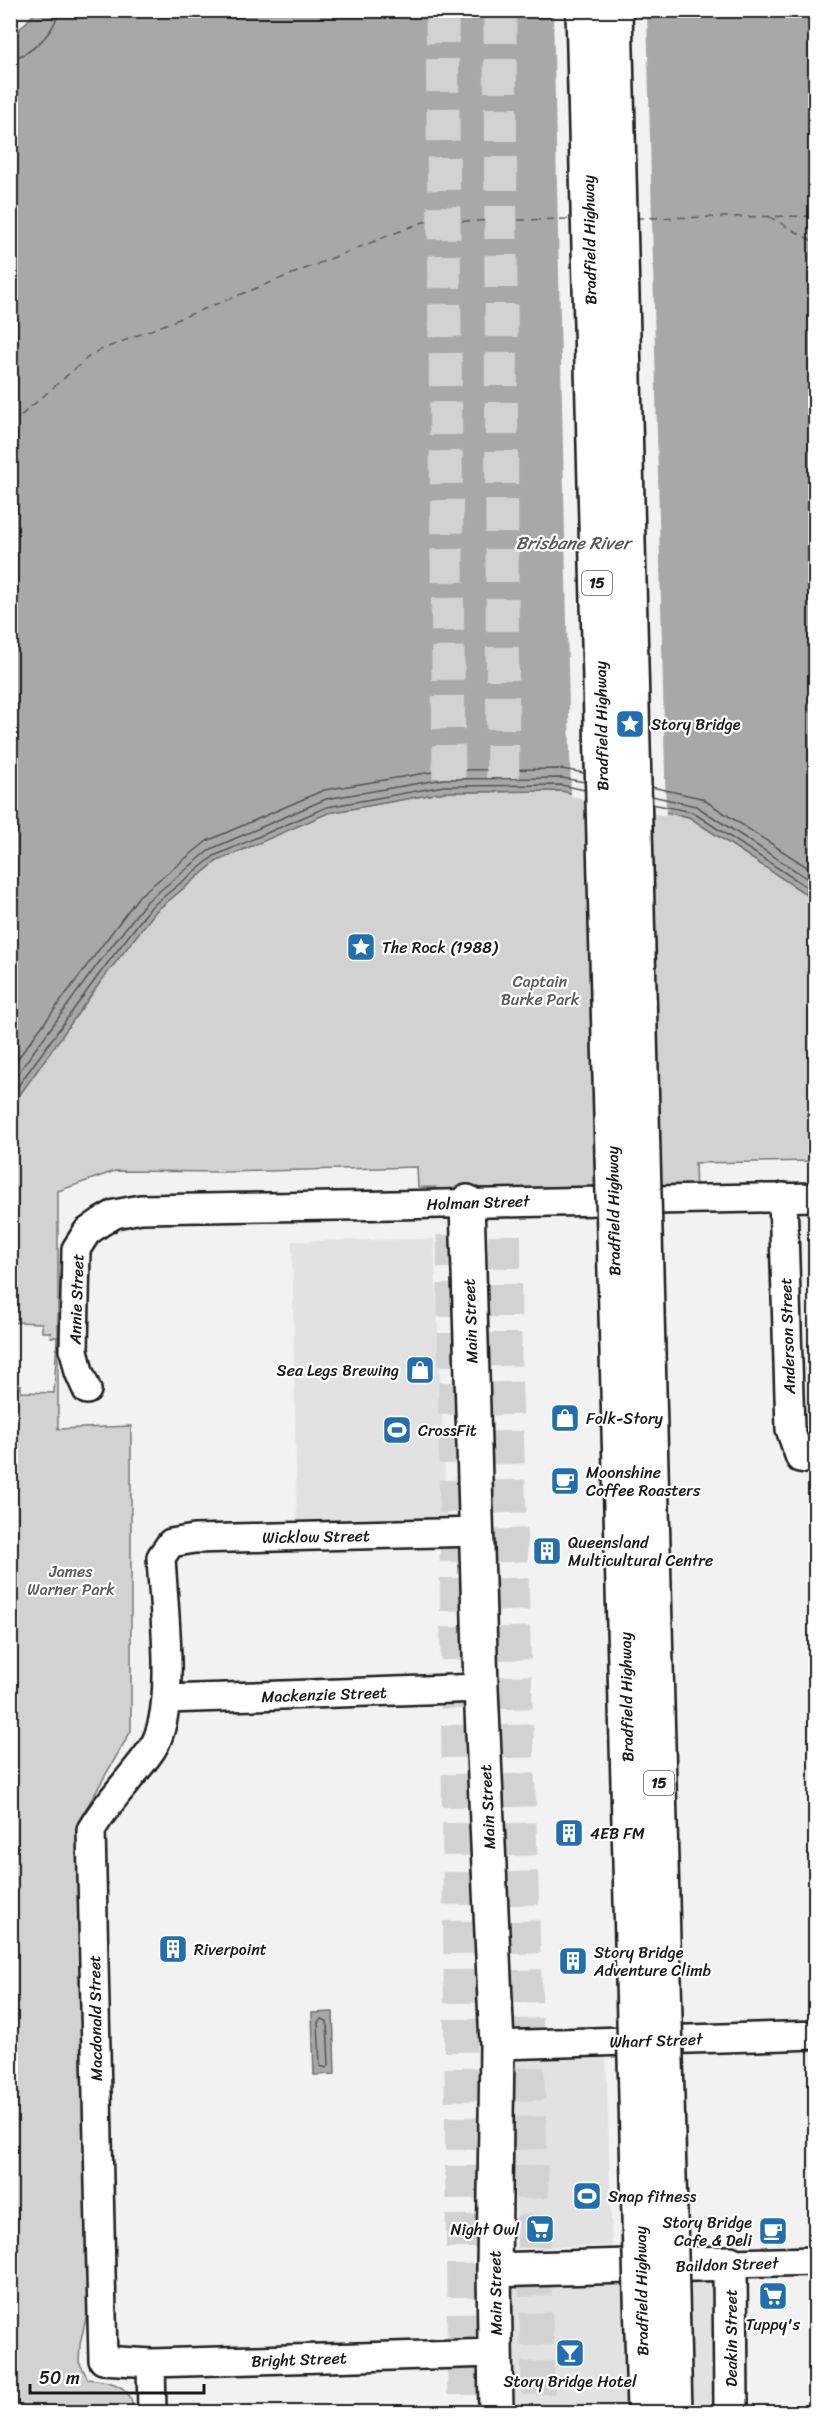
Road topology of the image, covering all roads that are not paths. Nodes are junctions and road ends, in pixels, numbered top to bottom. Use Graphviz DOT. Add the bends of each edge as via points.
graph roads {
  1 [pos="583,10"];
  2 [pos="615,10"];
  3 [pos="783,1197"];
  4 [pos="816,1197"];
  5 [pos="466,1202"];
  6 [pos="141,1209"];
  7 [pos="87,1390"];
  8 [pos="816,1460"];
  9 [pos="478,1532"];
  10 [pos="481,1688"];
  11 [pos="167,1700"];
  12 [pos="816,2035"];
  13 [pos="497,2045"];
  14 [pos="816,2261"];
  15 [pos="730,2264"];
  16 [pos="494,2270"];
  17 [pos="495,2353"];
  18 [pos="103,2360"];
  19 [pos="151,2363"];
  20 [pos="152,2412"];
  21 [pos="496,2412"];
  22 [pos="644,2412"];
  23 [pos="675,2412"];
  24 [pos="731,2412"];
  1 -- 22 [label="main road, Bradfield Highway / 15, bridge"];
  2 -- 23 [label="main road, Bradfield Highway / 15, bridge"];
  3 -- 4 [label="street, Holman Street"];
  3 -- 5 [label="street, Holman Street"];
  3 -- 8 [label="street, Anderson Street" via="790,1429 800,1458"];
  5 -- 6 [label="street, Holman Street" via="347,1208"];
  5 -- 9 [label="main road, Main Street"];
  6 -- 7 [label="street, Annie Street" via="115,1214 100,1222 87,1232 76,1250 74,1350"];
  9 -- 10 [label="main road, Main Street"];
  9 -- 11 [label="street, Wicklow Street" via="194,1539 171,1543 161,1557"];
  10 -- 11 [label="street, Mackenzie Street"];
  10 -- 13 [label="main road, Main Street"];
  11 -- 18 [label="street, Macdonald Street" via="160,1735 152,1749 105,1805 91,1830"];
  12 -- 13 [label="street, Wharf Street"];
  13 -- 16 [label="main road, Main Street"];
  14 -- 15 [label="street, Baildon Street"];
  15 -- 16 [label="main road, Baildon Street"];
  15 -- 24 [label="main road, Deakin Street"];
  16 -- 17 [label="main road, Main Street"];
  17 -- 19 [label="street, Bright Street"];
  17 -- 21 [label="main road, Main Street"];
  18 -- 19 [label="street, Bright Street"];
  19 -- 20 [label="street"];
}
